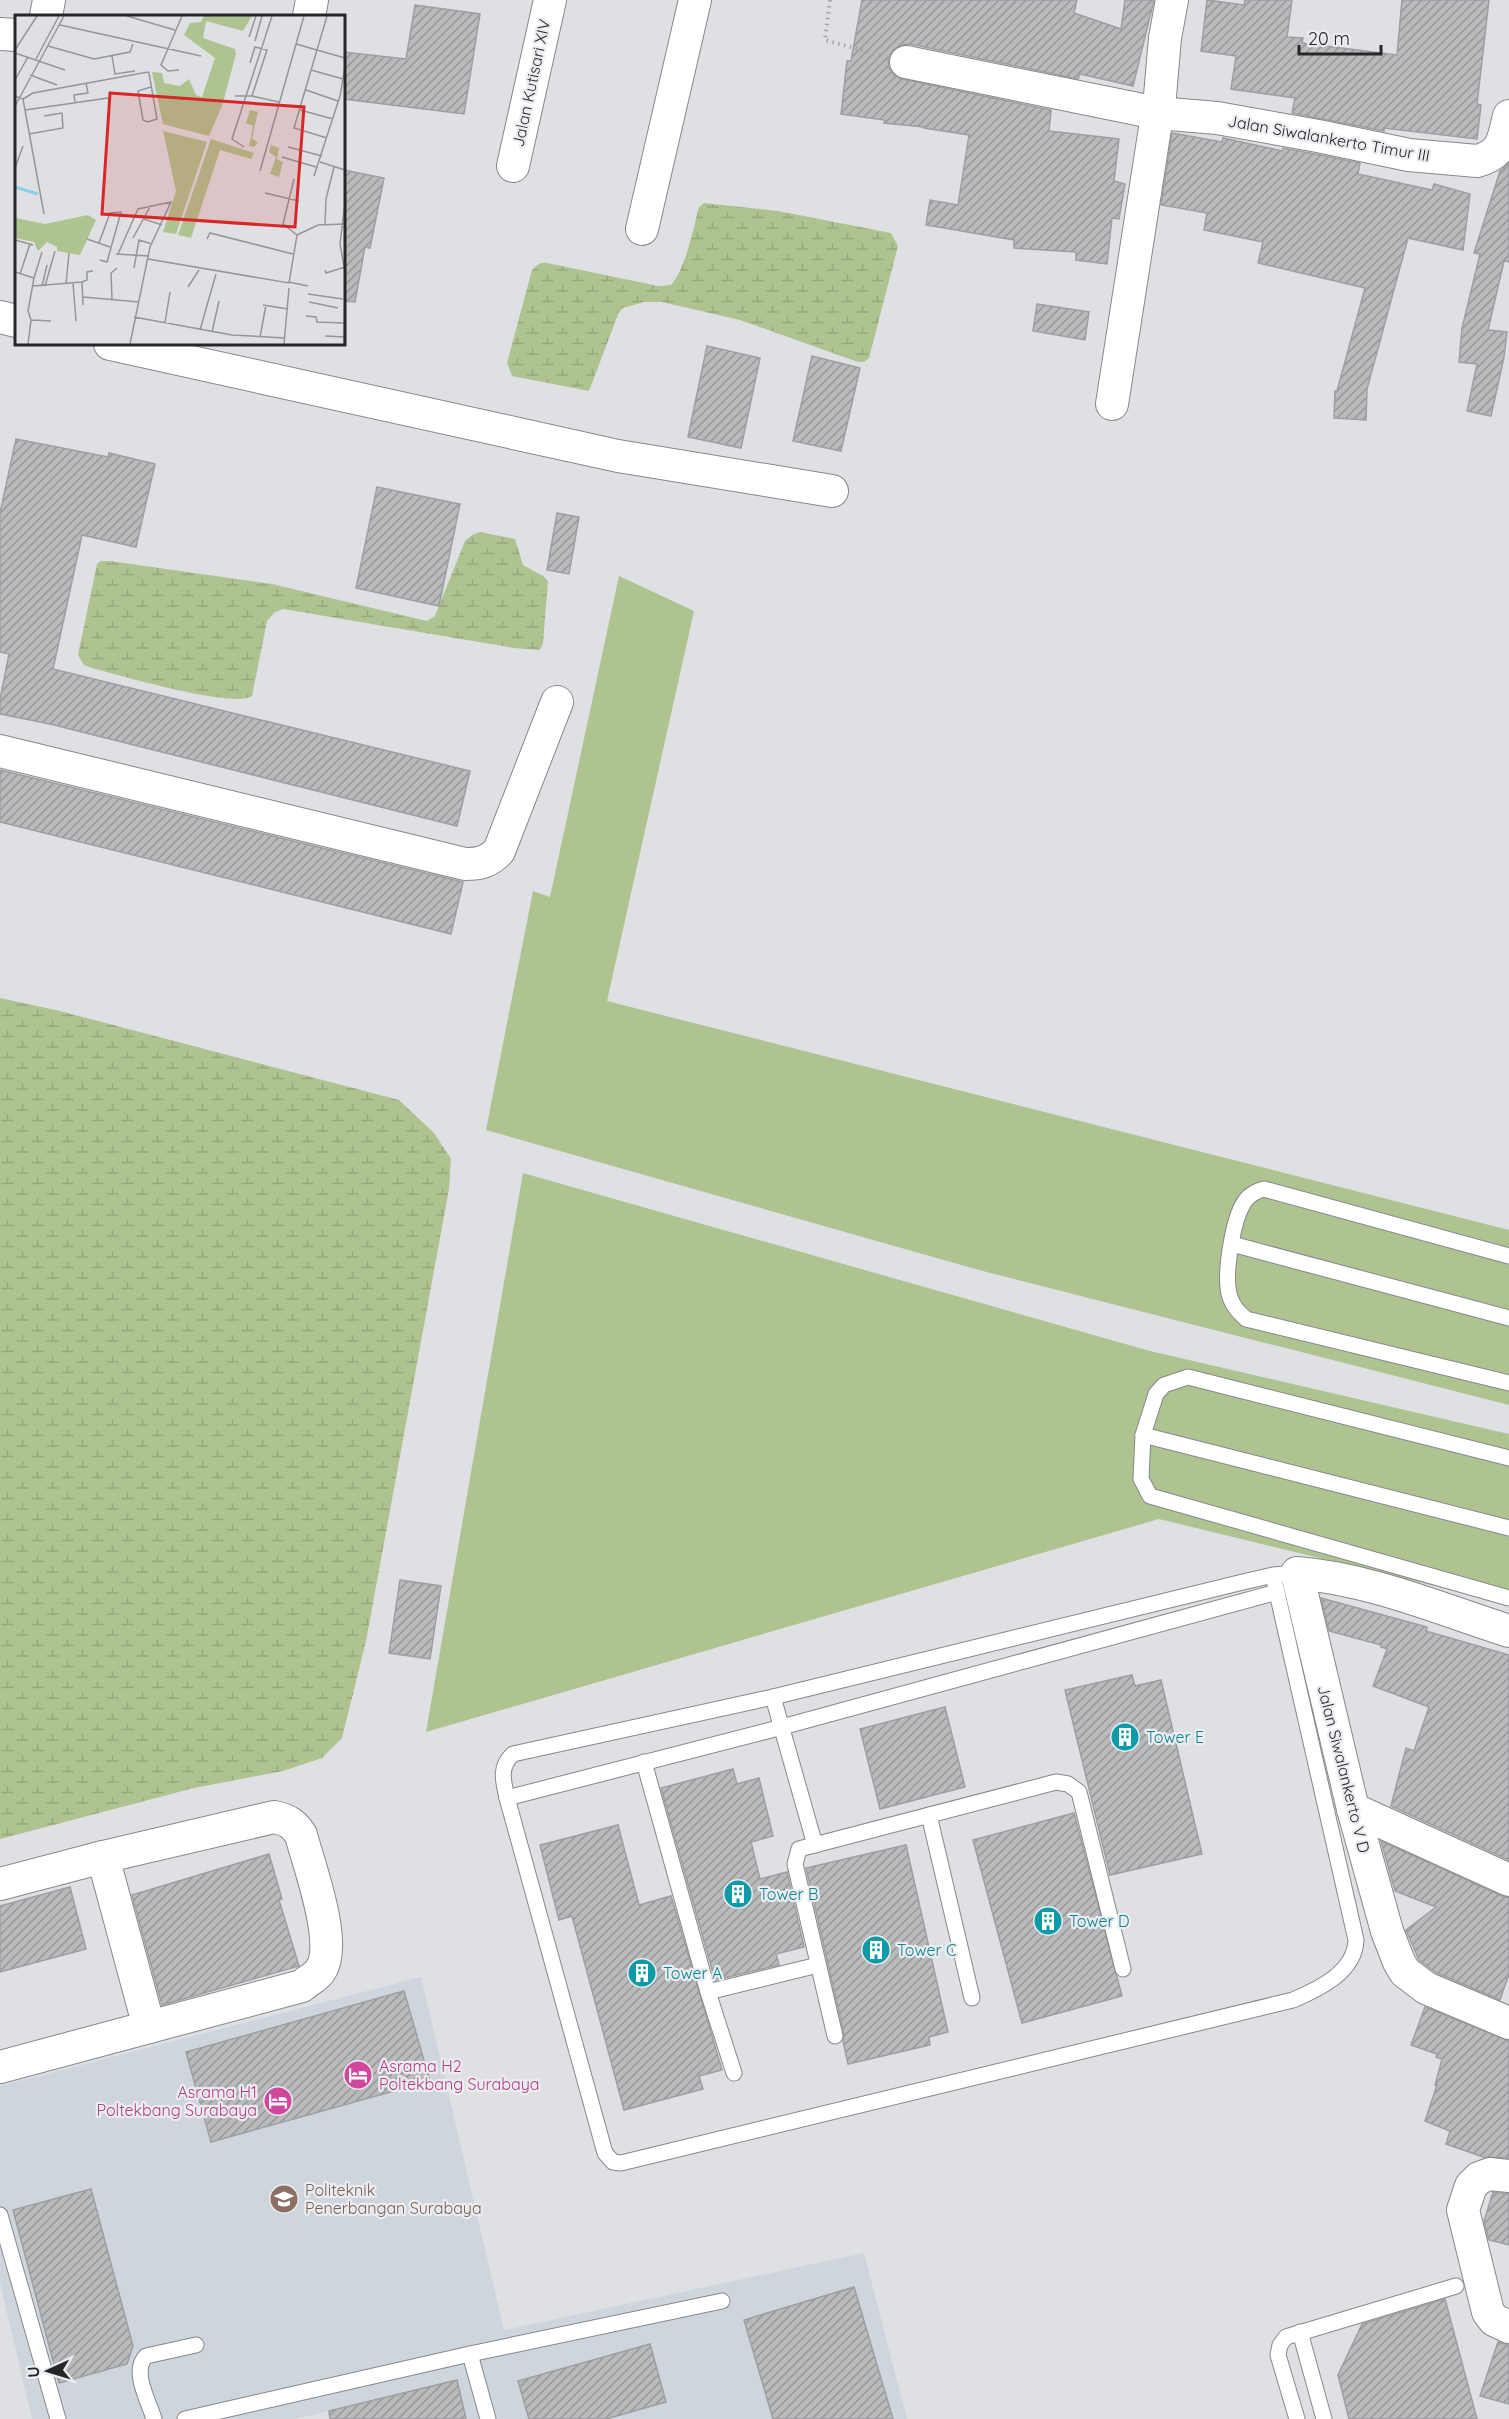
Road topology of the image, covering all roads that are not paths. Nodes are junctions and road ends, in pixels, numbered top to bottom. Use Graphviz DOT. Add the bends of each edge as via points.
graph roads {
  1 [pos="49,0"];
  2 [pos="312,0"];
  3 [pos="550,0"];
  4 [pos="695,0"];
  5 [pos="1172,0"];
  6 [pos="46,15"];
  7 [pos="309,15"];
  8 [pos="0,34"];
  9 [pos="15,35"];
  10 [pos="906,62"];
  11 [pos="1157,113"];
  12 [pos="1509,116"];
  13 [pos="513,166"];
  14 [pos="642,229"];
  15 [pos="0,317"];
  16 [pos="15,321"];
  17 [pos="114,345"];
  18 [pos="1112,404"];
  19 [pos="832,491"];
  20 [pos="557,702"];
  21 [pos="0,751"];
  22 [pos="1232,1244"];
  23 [pos="1509,1256"];
  24 [pos="1509,1318"];
  25 [pos="1509,1383"];
  26 [pos="1143,1435"];
  27 [pos="1509,1458"];
  28 [pos="1509,1528"];
  29 [pos="1282,1580"];
  30 [pos="1509,1598"];
  31 [pos="1509,1631"];
  32 [pos="773,1697"];
  33 [pos="780,1726"];
  34 [pos="644,1762"];
  35 [pos="507,1798"];
  36 [pos="1353,1809"];
  37 [pos="928,1815"];
  38 [pos="815,1845"];
  39 [pos="103,1857"];
  40 [pos="1509,1880"];
  41 [pos="0,1884"];
  42 [pos="818,1965"];
  43 [pos="1123,1969"];
  44 [pos="708,1992"];
  45 [pos="972,1998"];
  46 [pos="1509,2023"];
  47 [pos="149,2027"];
  48 [pos="835,2036"];
  49 [pos="0,2067"];
  50 [pos="734,2073"];
  51 [pos="1509,2176"];
  52 [pos="0,2215"];
  53 [pos="1456,2286"];
  54 [pos="722,2301"];
  55 [pos="1509,2327"];
  56 [pos="1300,2331"];
  57 [pos="196,2345"];
  58 [pos="470,2354"];
  59 [pos="58,2419"];
  60 [pos="154,2419"];
  61 [pos="185,2419"];
  62 [pos="488,2419"];
  63 [pos="1297,2419"];
  64 [pos="1324,2419"];
  1 -- 6 [label="street"];
  2 -- 7 [label="street"];
  3 -- 13 [label="street, Jalan Kutisari XIV"];
  4 -- 14 [label="street"];
  5 -- 11 [label="street"];
  8 -- 9 [label="street"];
  10 -- 11 [label="street, Jalan Siwalankerto Timur III"];
  11 -- 12 [label="street, Jalan Siwalankerto Timur III" via="1217,118 1409,155 1477,161 1498,151"];
  11 -- 18 [label="street"];
  15 -- 16 [label="street"];
  17 -- 19 [label="street" via="618,456"];
  20 -- 21 [label="street" via="499,851 478,864"];
  22 -- 23 [label="lane" via="1245,1201 1264,1189"];
  22 -- 24 [label="lane"];
  22 -- 25 [label="lane" via="1227,1271 1229,1296 1246,1319"];
  26 -- 27 [label="lane" via="1156,1394 1164,1385 1188,1377"];
  26 -- 28 [label="lane"];
  26 -- 30 [label="lane" via="1141,1479 1150,1496"];
  29 -- 31 [label="street" via="1320,1575 1362,1584"];
  29 -- 32 [label="lane"];
  29 -- 33 [label="lane"];
  29 -- 35 [label="lane" via="1356,1940 1353,1954 1334,1978 1293,2000 616,2163 605,2153"];
  29 -- 36 [label="street, Jalan Siwalankerto V D"];
  32 -- 33 [label="lane"];
  32 -- 35 [label="lane" via="513,1754 502,1773"];
  33 -- 34 [label="lane"];
  33 -- 38 [label="lane"];
  34 -- 35 [label="lane"];
  34 -- 44 [label="lane"];
  36 -- 40 [label="street"];
  36 -- 46 [label="street, Jalan Siwalankerto V D" via="1399,1962 1413,1980 1426,1988"];
  37 -- 38 [label="lane"];
  37 -- 43 [label="lane" via="1056,1782 1079,1792"];
  37 -- 45 [label="lane"];
  38 -- 42 [label="lane" via="799,1849 795,1864"];
  39 -- 41 [label="street"];
  39 -- 47 [label="street"];
  39 -- 47 [label="street" via="274,1817 286,1819 301,1835 327,1930 327,1956 320,1972 302,1986"];
  42 -- 44 [label="lane"];
  42 -- 48 [label="lane"];
  44 -- 50 [label="lane"];
  47 -- 49 [label="street"];
  51 -- 55 [label="street" via="1490,2174 1479,2178 1471,2186 1463,2210 1488,2312 1494,2320"];
  52 -- 59 [label="lane"];
  53 -- 56 [label="lane"];
  54 -- 58 [label="lane"];
  56 -- 63 [label="lane" via="1286,2337 1278,2355"];
  56 -- 64 [label="lane"];
  57 -- 60 [label="lane" via="142,2360 141,2378"];
  58 -- 61 [label="lane"];
  58 -- 62 [label="lane"];
}
